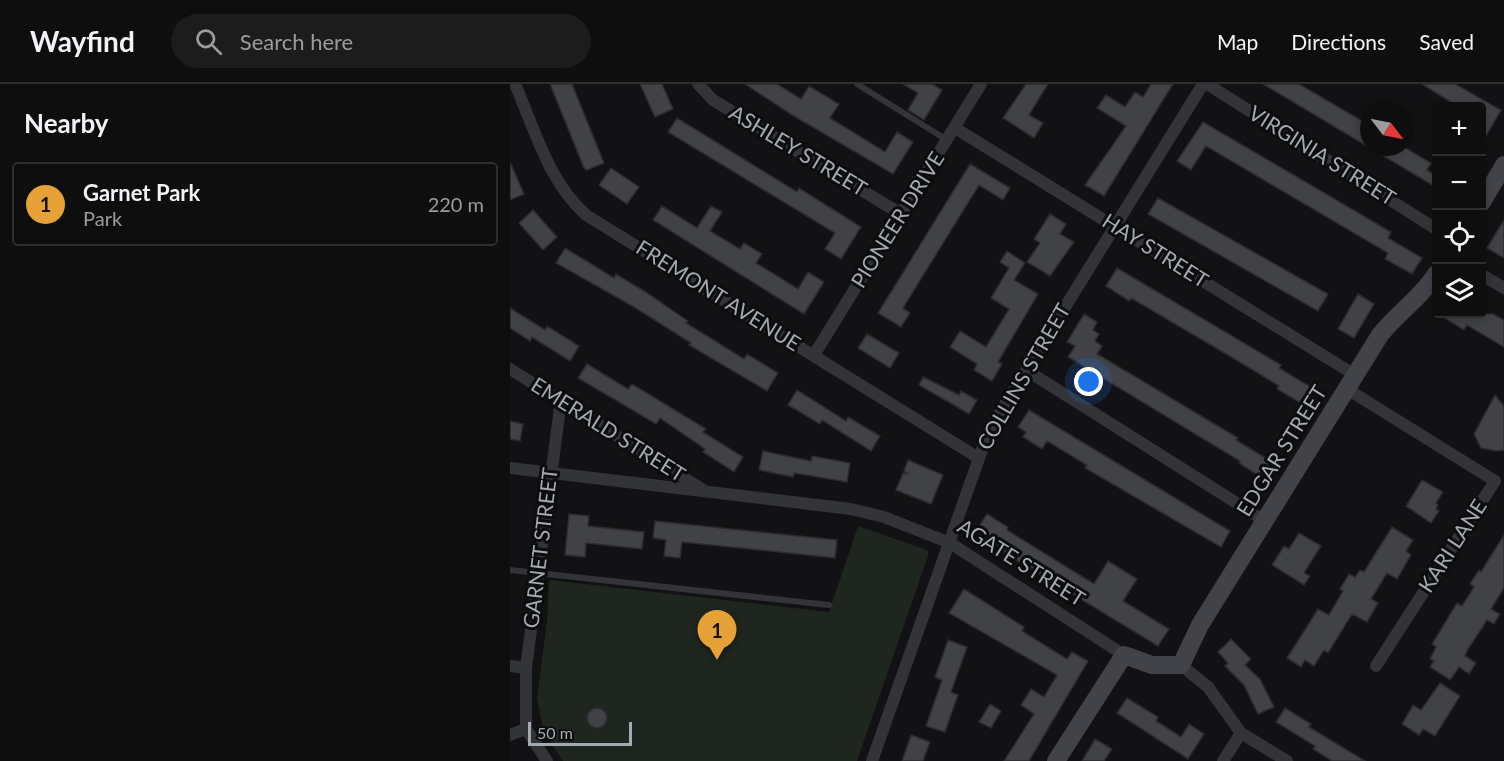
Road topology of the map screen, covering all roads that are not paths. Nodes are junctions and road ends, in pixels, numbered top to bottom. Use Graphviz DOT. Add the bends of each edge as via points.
graph roads {
  1 [pos="515,84"];
  2 [pos="698,84"];
  3 [pos="857,84"];
  4 [pos="981,84"];
  5 [pos="1205,84"];
  6 [pos="955,128"];
  7 [pos="947,140"];
  8 [pos="1504,165"];
  9 [pos="1486,195"];
  10 [pos="901,214"];
  11 [pos="1115,225"];
  12 [pos="1432,226"];
  13 [pos="1486,277"];
  14 [pos="1432,281"];
  15 [pos="1504,288"];
  16 [pos="814,355"];
  17 [pos="510,369"];
  18 [pos="1026,370"];
  19 [pos="1351,382"];
  20 [pos="561,400"];
  21 [pos="977,457"];
  22 [pos="510,468"];
  23 [pos="551,473"];
  24 [pos="1499,482"];
  25 [pos="705,490"];
  26 [pos="1265,521"];
  27 [pos="950,543"];
  28 [pos="510,570"];
  29 [pos="538,573"];
  30 [pos="829,605"];
  31 [pos="1124,654"];
  32 [pos="1181,665"];
  33 [pos="510,666"];
  34 [pos="1376,666"];
  35 [pos="526,668"];
  36 [pos="526,729"];
  37 [pos="1241,733"];
  38 [pos="510,735"];
  39 [pos="548,761"];
  40 [pos="872,761"];
  41 [pos="1056,761"];
  42 [pos="1223,761"];
  43 [pos="1287,761"];
  1 -- 16 [label="street, FREMONT AVENUE" via="556,182 586,215"];
  2 -- 10 [label="street, ASHLEY STREET" via="713,100"];
  3 -- 7 [label="lane"];
  4 -- 6 [label="street, PIONEER DRIVE"];
  5 -- 11 [label="street, COLLINS STREET"];
  5 -- 12 [label="street, VIRGINIA STREET"];
  6 -- 7 [label="street, PIONEER DRIVE"];
  6 -- 11 [label="street, HAY STREET"];
  7 -- 10 [label="street, PIONEER DRIVE"];
  8 -- 9 [label="street"];
  10 -- 16 [label="street, PIONEER DRIVE"];
  11 -- 18 [label="street, COLLINS STREET"];
  11 -- 19 [label="street, HAY STREET"];
  13 -- 15 [label="street"];
  14 -- 19 [label="street, EDGAR STREET" via="1420,298 1391,321"];
  16 -- 21 [label="street, FREMONT AVENUE"];
  17 -- 20 [label="street, EMERALD STREET"];
  18 -- 21 [label="street, COLLINS STREET" via="988,430"];
  18 -- 26 [label="street"];
  19 -- 24 [label="street, KARI LANE"];
  19 -- 26 [label="street, EDGAR STREET"];
  20 -- 23 [label="street, GARNET STREET"];
  20 -- 25 [label="street, EMERALD STREET"];
  21 -- 27 [label="street, COLLINS STREET"];
  22 -- 23 [label="street, AGATE STREET"];
  23 -- 25 [label="street, AGATE STREET"];
  23 -- 29 [label="street, GARNET STREET"];
  24 -- 34 [label="street, KARI LANE"];
  25 -- 27 [label="street, AGATE STREET" via="851,509 884,517"];
  26 -- 32 [label="street, EDGAR STREET" via="1200,626"];
  27 -- 31 [label="street, AGATE STREET"];
  27 -- 40 [label="street, COLLINS STREET"];
  28 -- 29 [label="lane"];
  29 -- 30 [label="lane"];
  29 -- 35 [label="street, GARNET STREET"];
  31 -- 32 [label="street, AGATE STREET" via="1152,665"];
  31 -- 41 [label="street"];
  32 -- 37 [label="street" via="1208,687"];
  33 -- 35 [label="street"];
  35 -- 36 [label="street, GARNET STREET"];
  36 -- 38 [label="street"];
  36 -- 39 [label="street"];
  37 -- 42 [label="street"];
  37 -- 43 [label="street"];
}
